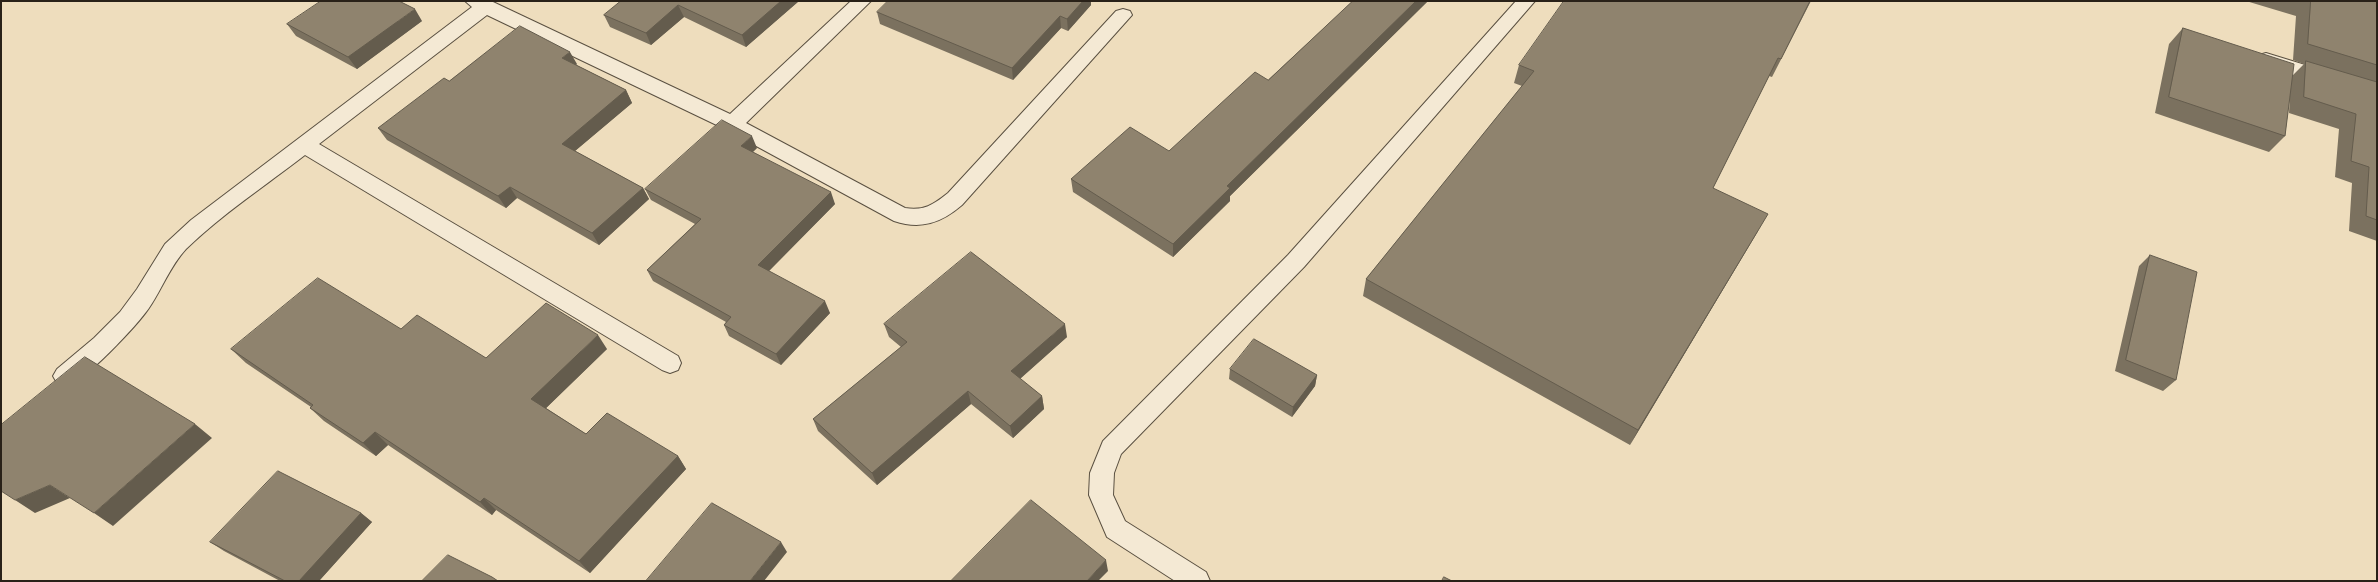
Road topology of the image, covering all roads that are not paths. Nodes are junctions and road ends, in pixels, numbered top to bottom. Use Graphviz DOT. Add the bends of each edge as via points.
graph roads {
  1 [pos="862,1"];
  2 [pos="1526,1"];
  3 [pos="480,4"];
  4 [pos="1123,15"];
  5 [pos="2250,56"];
  6 [pos="2377,94"];
  7 [pos="732,124"];
  8 [pos="304,145"];
  9 [pos="670,362"];
  10 [pos="50,388"];
  11 [pos="1197,581"];
  1 -- 7 [label="street"];
  2 -- 11 [label="street" via="1296,261 1111,448 1102,473 1101,495 1116,529"];
  3 -- 7 [label="street"];
  3 -- 8 [label="street"];
  4 -- 7 [label="street" via="955,199 939,214 922,219 901,215"];
  5 -- 6 [label="street"];
  8 -- 9 [label="street"];
  8 -- 10 [label="street" via="198,226 170,253 144,297 120,327 98,350"];
}
